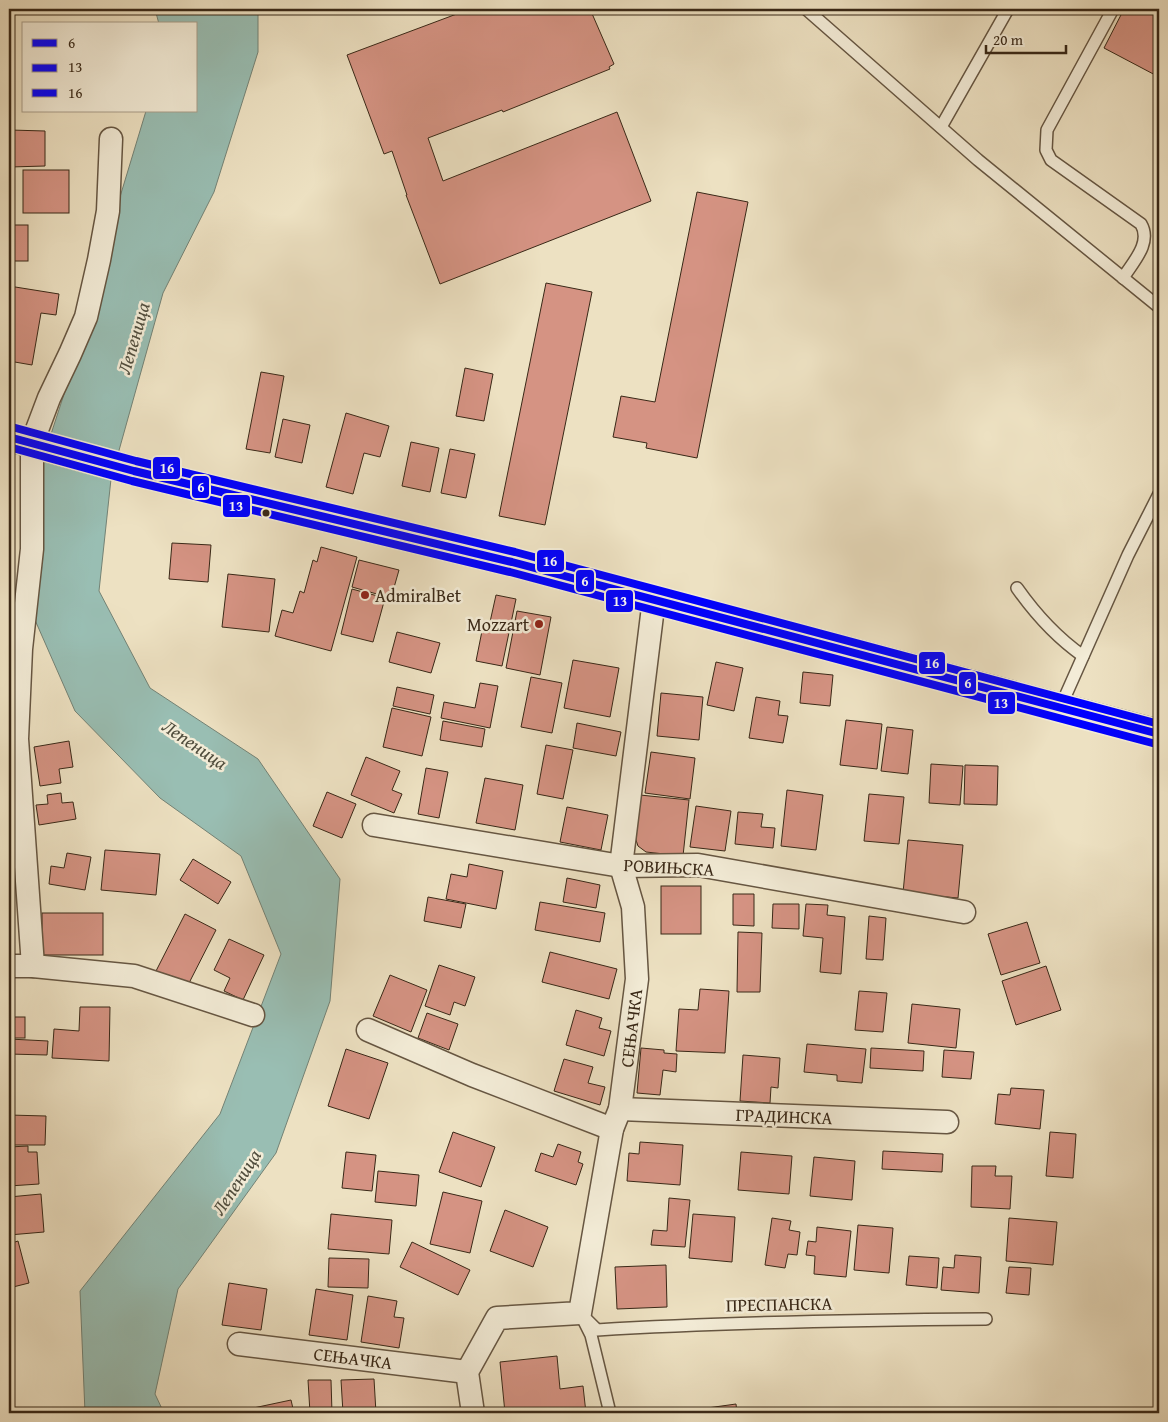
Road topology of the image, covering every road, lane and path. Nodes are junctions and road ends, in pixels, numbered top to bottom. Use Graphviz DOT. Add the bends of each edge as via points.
graph roads {
  1 [pos="806,9"];
  2 [pos="1008,9"];
  3 [pos="1113,9"];
  4 [pos="941,126"];
  5 [pos="111,139"];
  6 [pos="1123,278"];
  7 [pos="1159,307"];
  8 [pos="32,444"];
  9 [pos="1159,494"];
  10 [pos="1017,588"];
  11 [pos="654,599"];
  12 [pos="1083,656"];
  13 [pos="1060,708"];
  14 [pos="1159,734"];
  15 [pos="374,825"];
  16 [pos="621,866"];
  17 [pos="964,912"];
  18 [pos="9,966"];
  19 [pos="33,966"];
  20 [pos="253,1015"];
  21 [pos="368,1030"];
  22 [pos="616,1119"];
  23 [pos="947,1122"];
  24 [pos="580,1313"];
  25 [pos="986,1319"];
  26 [pos="239,1344"];
  27 [pos="467,1372"];
  28 [pos="473,1413"];
  29 [pos="610,1413"];
  1 -- 4 [label="lane"];
  2 -- 4 [label="lane"];
  3 -- 6 [label="lane" via="1051,122 1045,141 1051,160 1141,224 1146,237 1143,247"];
  4 -- 6 [label="lane"];
  5 -- 8 [label="street" via="108,211 86,317"];
  6 -- 7 [label="lane"];
  8 -- 11 [label="street"];
  8 -- 19 [label="street" via="32,549 17,739"];
  9 -- 12 [label="lane"];
  10 -- 12 [label="lane" via="1050,629"];
  11 -- 13 [label="street"];
  11 -- 16 [label="street, СЕЊАЧКА"];
  12 -- 13 [label="lane"];
  13 -- 14 [label="street"];
  15 -- 16 [label="street, РОВИЊСКА"];
  16 -- 17 [label="street, РОВИЊСКА" via="698,865"];
  16 -- 22 [label="street, СЕЊАЧКА" via="634,907 638,979"];
  18 -- 19 [label="street"];
  19 -- 20 [label="street" via="134,976"];
  21 -- 22 [label="street, ГРАДИНСКА" via="472,1075"];
  22 -- 23 [label="street, ГРАДИНСКА"];
  22 -- 24 [label="street, СЕЊАЧКА"];
  24 -- 25 [label="lane, ПРЕСПАНСКА" via="597,1330 802,1320"];
  24 -- 27 [label="street" via="498,1318"];
  24 -- 29 [label="lane" via="591,1336"];
  26 -- 27 [label="street, СЕЊАЧКА"];
  27 -- 28 [label="street"];
}
